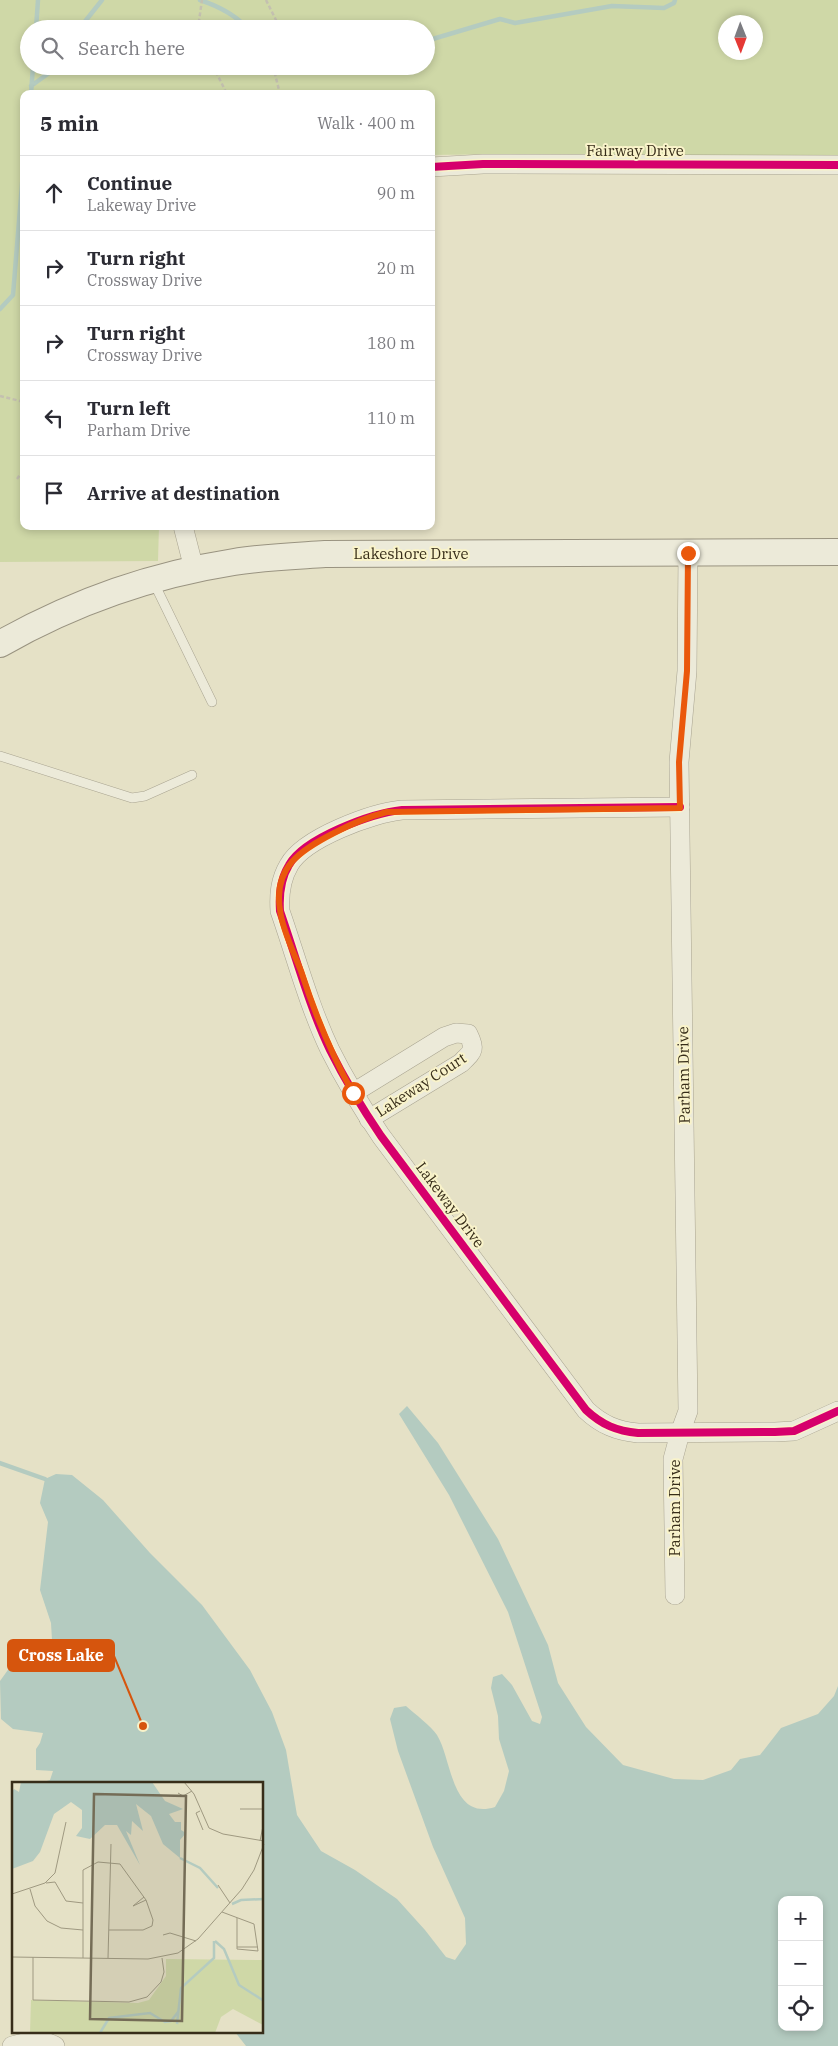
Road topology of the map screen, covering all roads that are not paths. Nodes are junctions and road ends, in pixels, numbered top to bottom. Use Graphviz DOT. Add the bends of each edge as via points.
graph roads {
  1 [pos="838,165"];
  2 [pos="435,167"];
  3 [pos="184,530"];
  4 [pos="838,552"];
  5 [pos="688,553"];
  6 [pos="194,569"];
  7 [pos="153,580"];
  8 [pos="0,644"];
  9 [pos="212,702"];
  10 [pos="0,756"];
  11 [pos="192,776"];
  12 [pos="680,808"];
  13 [pos="353,1093"];
  14 [pos="369,1119"];
  15 [pos="838,1411"];
  16 [pos="680,1433"];
  17 [pos="675,1596"];
  18 [pos="12,2046"];
  19 [pos="55,2046"];
  1 -- 2 [label="street, Fairway Drive" via="483,164"];
  3 -- 6 [label="street"];
  4 -- 5 [label="main road, Lakeshore Drive"];
  5 -- 6 [label="main road, Lakeshore Drive" via="325,554 267,558"];
  5 -- 12 [label="street, Parham Drive" via="687,671 679,762"];
  6 -- 7 [label="main road, Lakeshore Drive"];
  7 -- 8 [label="main road, Lakeshore Drive" via="79,605"];
  7 -- 9 [label="lane"];
  10 -- 11 [label="lane" via="132,798"];
  12 -- 13 [label="street, Lakeway Drive" via="402,810 357,821 314,843 295,857 283,878 280,911 317,1020"];
  12 -- 16 [label="street, Parham Drive" via="688,1411"];
  13 -- 14 [label="street, Lakeway Drive"];
  13 -- 14 [label="street, Lakeway Court" via="444,1037 468,1034 473,1044 472,1052 461,1063"];
  14 -- 16 [label="street, Lakeway Drive" via="586,1410 602,1424 623,1432"];
  15 -- 16 [label="street, Lakeway Drive" via="794,1430"];
  16 -- 17 [label="street, Parham Drive" via="673,1459"];
  18 -- 19 [label="street" via="40,2041"];
}
